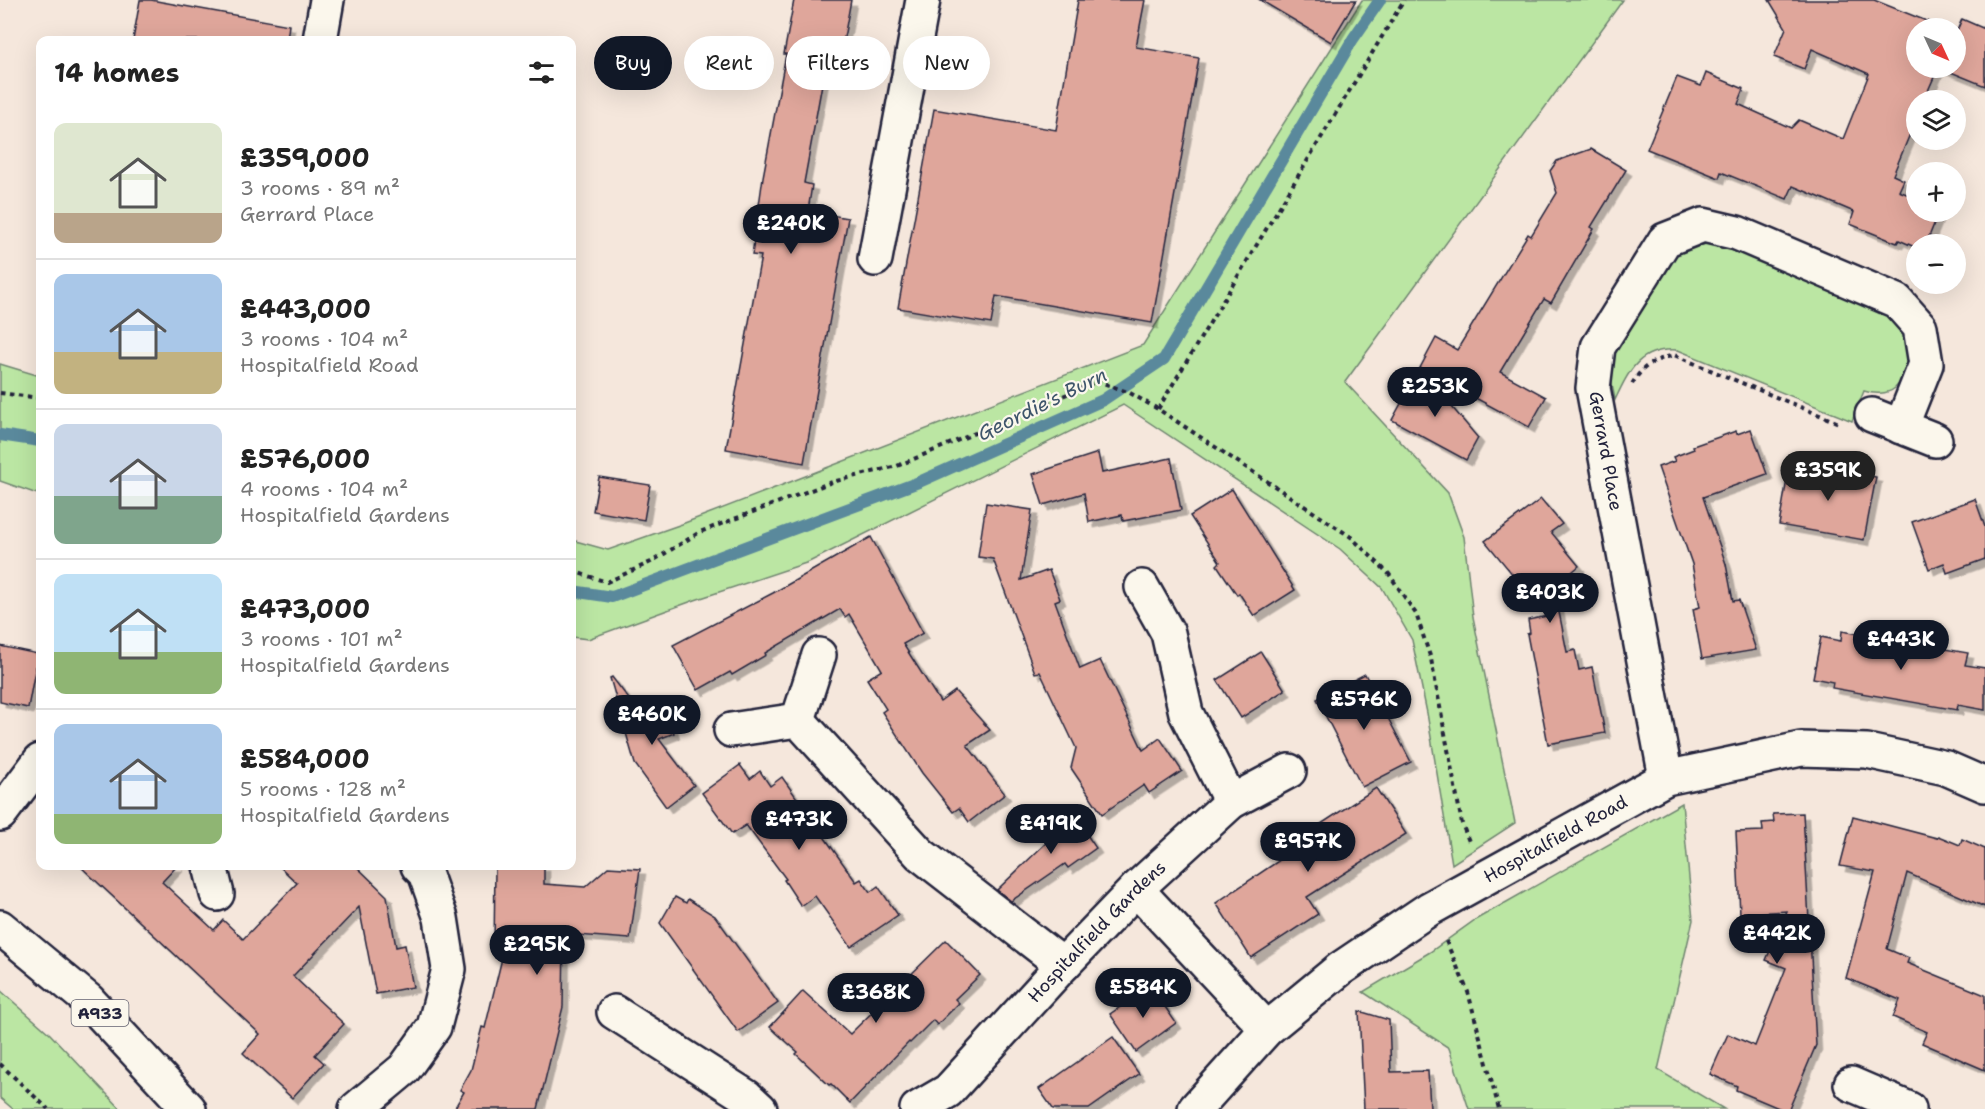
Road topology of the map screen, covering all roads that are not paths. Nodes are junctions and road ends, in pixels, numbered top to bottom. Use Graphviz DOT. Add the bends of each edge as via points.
graph roads {
  1 [pos="327,0"];
  2 [pos="923,0"];
  3 [pos="321,36"];
  4 [pos="875,260"];
  5 [pos="1872,415"];
  6 [pos="1902,427"];
  7 [pos="1935,440"];
  8 [pos="1142,586"];
  9 [pos="819,655"];
  10 [pos="798,720"];
  11 [pos="731,730"];
  12 [pos="36,766"];
  13 [pos="1289,771"];
  14 [pos="1666,778"];
  15 [pos="1985,785"];
  16 [pos="1231,802"];
  17 [pos="0,814"];
  18 [pos="422,870"];
  19 [pos="1136,889"];
  20 [pos="0,927"];
  21 [pos="1063,964"];
  22 [pos="614,1012"];
  23 [pos="1267,1029"];
  24 [pos="1851,1084"];
  25 [pos="189,1109"];
  26 [pos="356,1109"];
  27 [pos="760,1109"];
  28 [pos="917,1109"];
  29 [pos="1195,1109"];
  30 [pos="1909,1109"];
  1 -- 3 [label="street"];
  2 -- 4 [label="street"];
  5 -- 6 [label="street"];
  6 -- 7 [label="street"];
  6 -- 14 [label="street, Gerrard Place" via="1926,364 1920,327 1897,302 1737,233 1703,225 1665,240 1598,347 1593,388"];
  8 -- 16 [label="street" via="1168,633 1186,713"];
  9 -- 10 [label="street"];
  10 -- 11 [label="street"];
  10 -- 21 [label="street" via="920,854"];
  12 -- 17 [label="street"];
  13 -- 16 [label="street, Hospitalfield Gardens"];
  14 -- 15 [label="street, Hospitalfield Road" via="1801,748 1867,751 1946,768"];
  14 -- 23 [label="street, Hospitalfield Road" via="1430,909 1340,969"];
  16 -- 19 [label="street, Hospitalfield Gardens"];
  18 -- 26 [label="street" via="441,918 449,969 434,1028 404,1069"];
  19 -- 21 [label="street, Hospitalfield Gardens"];
  19 -- 23 [label="street"];
  20 -- 25 [label="street, A933" via="88,1000"];
  21 -- 28 [label="street, Hospitalfield Gardens" via="948,1091"];
  22 -- 27 [label="street"];
  23 -- 29 [label="street, Hospitalfield Road"];
  24 -- 30 [label="street"];
}
